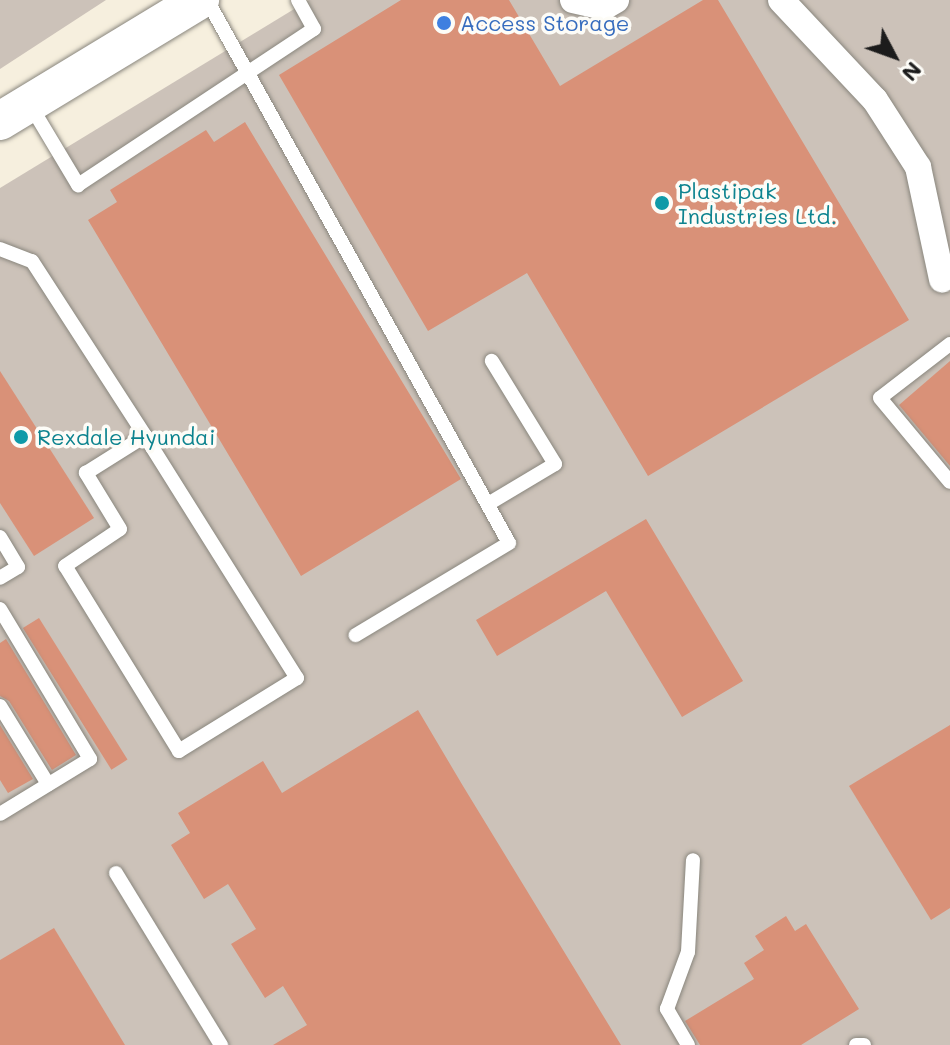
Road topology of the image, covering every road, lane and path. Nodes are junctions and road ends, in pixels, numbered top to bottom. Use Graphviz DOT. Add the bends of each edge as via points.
graph roads {
  1 [pos="200,0"];
  2 [pos="207,0"];
  3 [pos="298,0"];
  4 [pos="573,0"];
  5 [pos="616,0"];
  6 [pos="781,0"];
  7 [pos="248,74"];
  8 [pos="14,112"];
  9 [pos="0,249"];
  10 [pos="942,279"];
  11 [pos="950,344"];
  12 [pos="492,361"];
  13 [pos="145,436"];
  14 [pos="950,482"];
  15 [pos="488,504"];
  16 [pos="0,537"];
  17 [pos="0,578"];
  18 [pos="0,609"];
  19 [pos="356,635"];
  20 [pos="0,706"];
  21 [pos="48,784"];
  22 [pos="0,793"];
  23 [pos="4,811"];
  24 [pos="693,860"];
  25 [pos="116,873"];
  26 [pos="221,1045"];
  27 [pos="688,1045"];
  28 [pos="856,1045"];
  29 [pos="864,1045"];
  1 -- 8 [label="main road"];
  2 -- 7 [label="lane"];
  3 -- 7 [label="lane" via="314,29"];
  4 -- 5 [label="street" via="604,7"];
  6 -- 10 [label="street" via="875,100 918,167"];
  7 -- 8 [label="lane" via="78,185"];
  7 -- 15 [label="lane"];
  9 -- 13 [label="lane" via="32,261"];
  11 -- 14 [label="lane" via="880,398"];
  12 -- 15 [label="lane" via="555,464"];
  13 -- 13 [label="lane" via="297,678 179,751 65,566 120,529 86,473"];
  15 -- 19 [label="lane" via="509,543"];
  16 -- 17 [label="lane" via="18,567"];
  18 -- 21 [label="lane" via="90,759"];
  20 -- 21 [label="lane"];
  21 -- 23 [label="lane"];
  22 -- 23 [label="lane"];
  24 -- 27 [label="lane" via="688,952 667,1009"];
  25 -- 26 [label="lane"];
  28 -- 29 [label="lane"];
}
